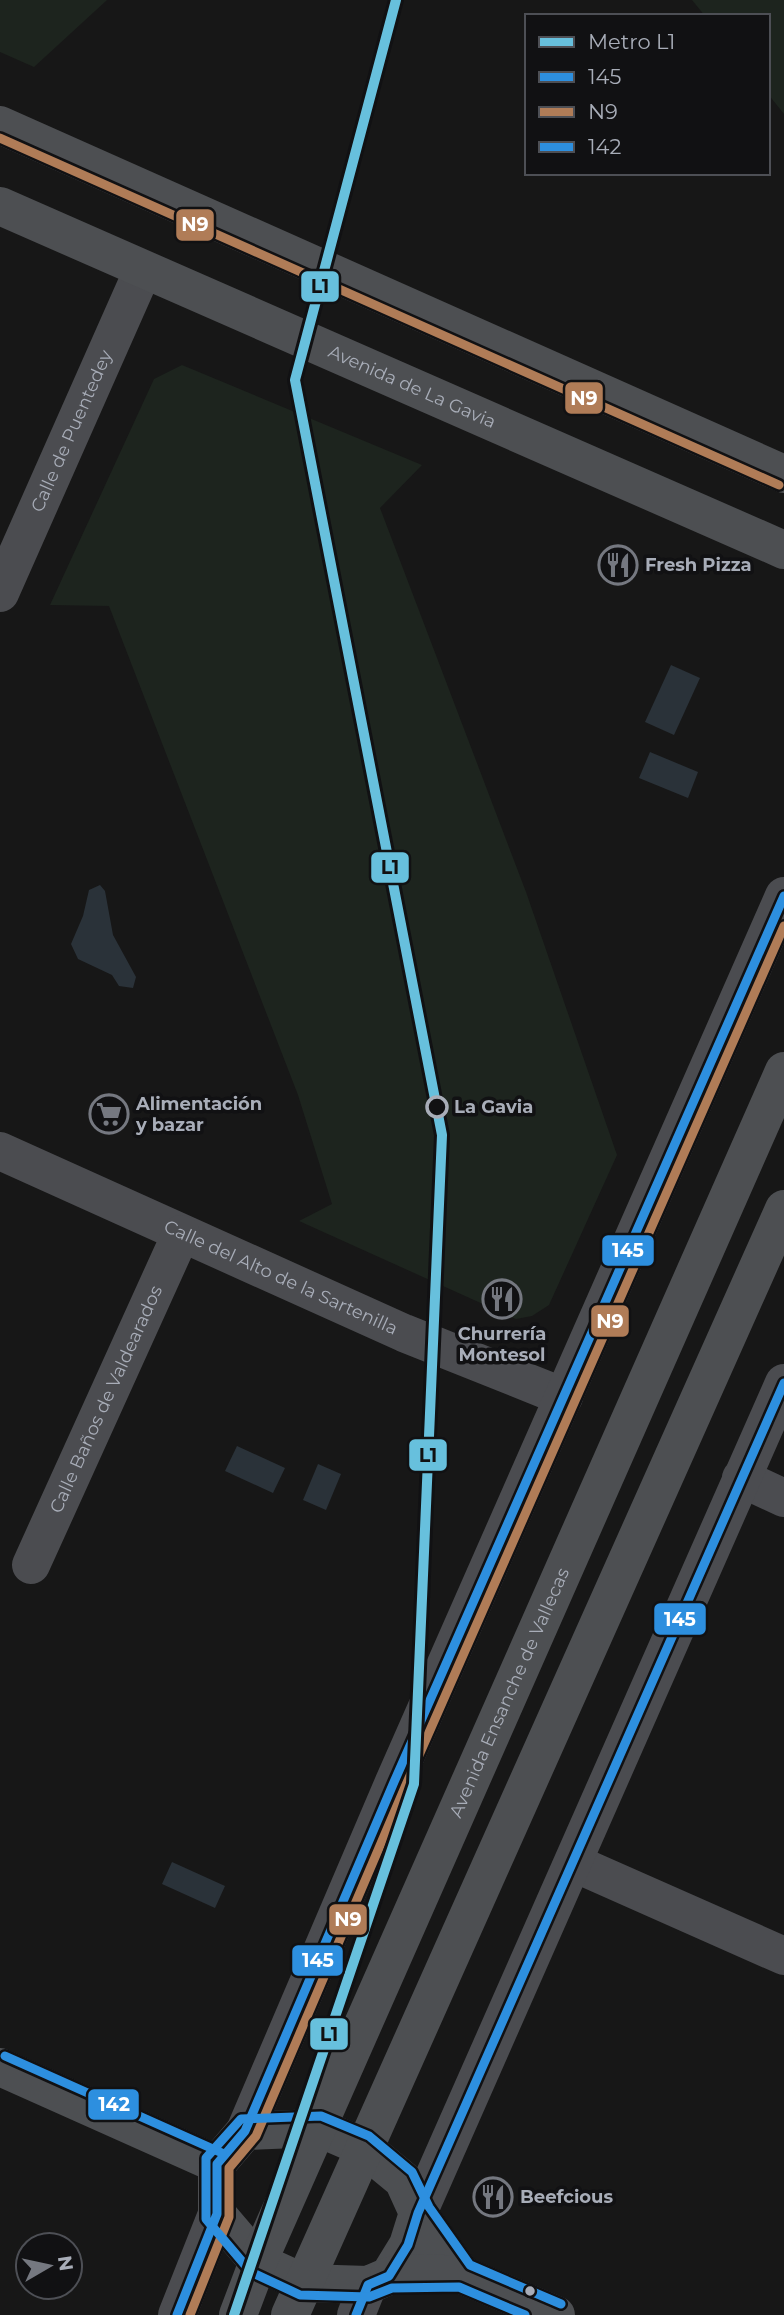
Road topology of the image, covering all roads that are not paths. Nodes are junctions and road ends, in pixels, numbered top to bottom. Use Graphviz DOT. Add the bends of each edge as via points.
graph roads {
  1 [pos="0,125"];
  2 [pos="0,206"];
  3 [pos="143,270"];
  4 [pos="784,474"];
  5 [pos="784,550"];
  6 [pos="0,593"];
  7 [pos="784,896"];
  8 [pos="784,1071"];
  9 [pos="0,1151"];
  10 [pos="784,1209"];
  11 [pos="181,1234"];
  12 [pos="784,1383"];
  13 [pos="565,1397"];
  14 [pos="741,1478"];
  15 [pos="784,1498"];
  16 [pos="31,1565"];
  17 [pos="574,1863"];
  18 [pos="784,1956"];
  19 [pos="0,2067"];
  20 [pos="319,2128"];
  21 [pos="245,2131"];
  22 [pos="363,2147"];
  23 [pos="217,2164"];
  24 [pos="418,2213"];
  25 [pos="217,2214"];
  26 [pos="258,2262"];
  27 [pos="462,2274"];
  28 [pos="371,2292"];
  29 [pos="297,2299"];
  30 [pos="177,2315"];
  31 [pos="238,2315"];
  32 [pos="556,2315"];
  1 -- 4 [label="main road"];
  2 -- 3 [label="main road, Avenida de La Gavia"];
  3 -- 5 [label="main road, Avenida de La Gavia"];
  3 -- 6 [label="street, Calle de Puentedey"];
  7 -- 13 [label="street"];
  8 -- 20 [label="main road, Avenida Ensanche de Vallecas"];
  9 -- 11 [label="street, Calle del Alto de la Sartenilla"];
  10 -- 22 [label="main road"];
  11 -- 13 [label="street, Calle del Alto de la Sartenilla" via="404,1333"];
  11 -- 16 [label="street, Calle Baños de Valdearados"];
  12 -- 14 [label="street"];
  13 -- 21 [label="street"];
  14 -- 15 [label="street"];
  14 -- 17 [label="street"];
  17 -- 18 [label="street"];
  17 -- 24 [label="street"];
  19 -- 23 [label="main road"];
  20 -- 21 [label="main road"];
  20 -- 22 [label="main road"];
  20 -- 26 [label="main road, Avenida Ensanche de Vallecas"];
  21 -- 23 [label="main road"];
  22 -- 24 [label="main road" via="403,2180"];
  22 -- 29 [label="main road"];
  23 -- 25 [label="main road"];
  24 -- 27 [label="main road"];
  24 -- 28 [label="main road" via="408,2245"];
  25 -- 26 [label="main road"];
  25 -- 30 [label="street"];
  26 -- 29 [label="main road"];
  26 -- 31 [label="main road, Avenida Ensanche de Vallecas"];
  27 -- 28 [label="main road"];
  27 -- 32 [label="main road"];
  28 -- 29 [label="main road"];
}
